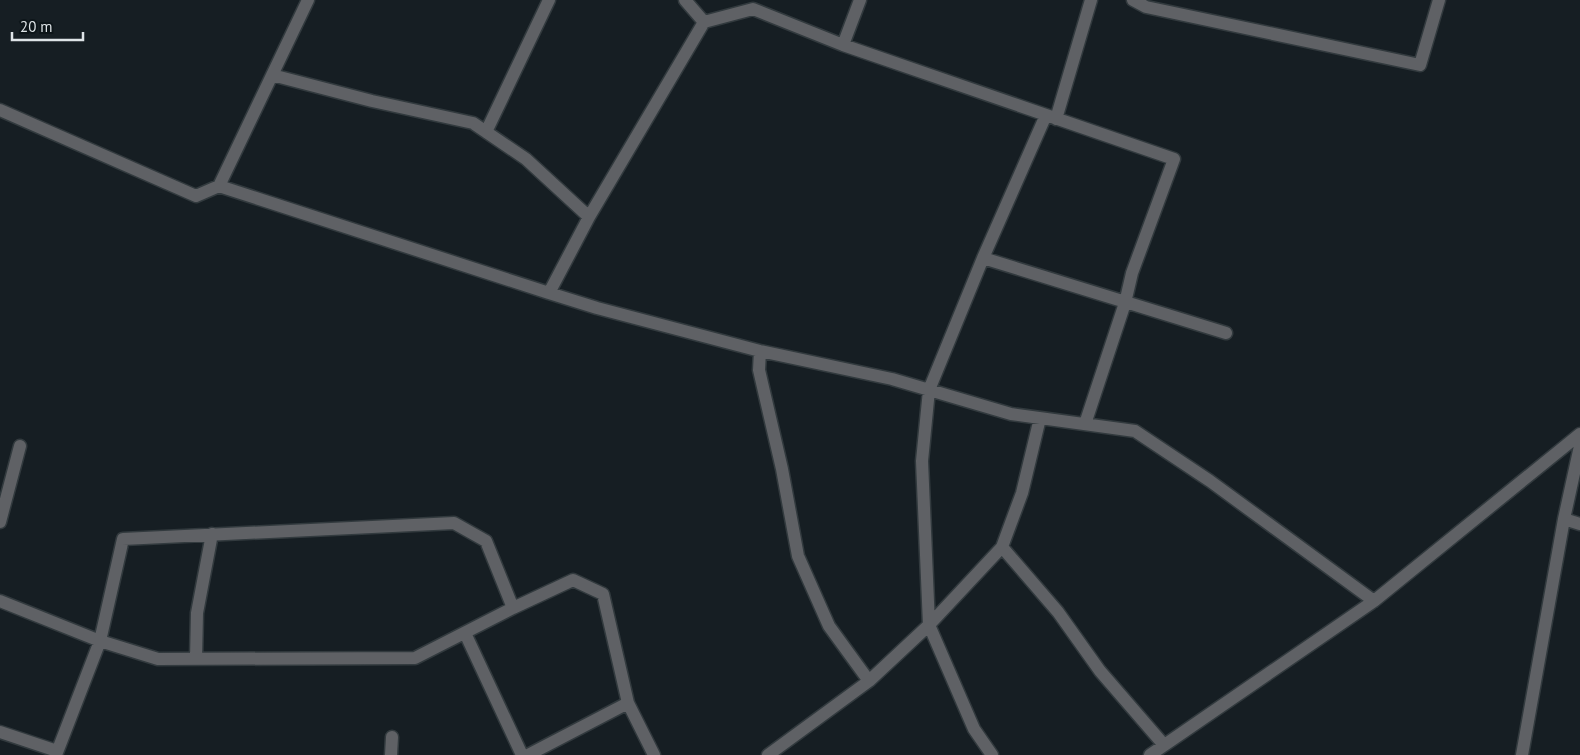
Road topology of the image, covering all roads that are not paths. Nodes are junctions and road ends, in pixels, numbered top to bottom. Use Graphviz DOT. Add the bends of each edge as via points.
graph roads {
  1 [pos="308,0"];
  2 [pos="549,0"];
  3 [pos="685,0"];
  4 [pos="860,0"];
  5 [pos="1091,0"];
  6 [pos="1132,0"];
  7 [pos="1439,0"];
  8 [pos="704,22"];
  9 [pos="843,45"];
  10 [pos="272,75"];
  11 [pos="0,110"];
  12 [pos="1051,117"];
  13 [pos="486,132"];
  14 [pos="219,186"];
  15 [pos="589,217"];
  16 [pos="983,258"];
  17 [pos="549,293"];
  18 [pos="1125,303"];
  19 [pos="1226,333"];
  20 [pos="760,351"];
  21 [pos="929,390"];
  22 [pos="1040,418"];
  23 [pos="1085,424"];
  24 [pos="1580,434"];
  25 [pos="20,446"];
  26 [pos="1580,446"];
  27 [pos="1564,519"];
  28 [pos="0,522"];
  29 [pos="1580,524"];
  30 [pos="212,534"];
  31 [pos="1002,548"];
  32 [pos="0,601"];
  33 [pos="1374,601"];
  34 [pos="514,608"];
  35 [pos="929,625"];
  36 [pos="465,633"];
  37 [pos="100,641"];
  38 [pos="196,659"];
  39 [pos="869,681"];
  40 [pos="628,703"];
  41 [pos="0,732"];
  42 [pos="392,737"];
  43 [pos="1164,745"];
  44 [pos="56,753"];
  45 [pos="391,755"];
  46 [pos="522,755"];
  47 [pos="528,755"];
  48 [pos="654,755"];
  49 [pos="768,755"];
  50 [pos="992,755"];
  51 [pos="1150,755"];
  52 [pos="1522,755"];
  1 -- 10 [label="street"];
  2 -- 13 [label="street"];
  3 -- 8 [label="street"];
  4 -- 9 [label="street"];
  5 -- 12 [label="street"];
  6 -- 7 [label="street" via="1146,7 1420,65"];
  8 -- 9 [label="street" via="753,9"];
  8 -- 15 [label="street"];
  9 -- 12 [label="street"];
  10 -- 13 [label="street" via="473,123"];
  10 -- 14 [label="street"];
  11 -- 14 [label="street" via="196,196"];
  12 -- 16 [label="street"];
  12 -- 18 [label="street" via="1174,159 1132,273"];
  13 -- 15 [label="street" via="526,159"];
  14 -- 17 [label="street"];
  15 -- 17 [label="street"];
  16 -- 18 [label="street"];
  16 -- 21 [label="street"];
  17 -- 20 [label="street"];
  18 -- 19 [label="street"];
  18 -- 23 [label="street"];
  20 -- 21 [label="street"];
  20 -- 39 [label="street" via="759,370 798,556 829,626"];
  21 -- 22 [label="street" via="1011,414"];
  21 -- 35 [label="street" via="922,461"];
  22 -- 23 [label="street"];
  22 -- 31 [label="street" via="1022,493"];
  23 -- 33 [label="street" via="1135,431 1210,481"];
  24 -- 33 [label="street"];
  25 -- 28 [label="street"];
  26 -- 27 [label="street"];
  27 -- 29 [label="street"];
  27 -- 52 [label="street"];
  30 -- 34 [label="street" via="454,523 486,541"];
  30 -- 37 [label="street" via="123,539"];
  30 -- 38 [label="street" via="197,613"];
  31 -- 35 [label="street"];
  31 -- 43 [label="street" via="1058,612 1100,671"];
  32 -- 37 [label="street"];
  33 -- 43 [label="street"];
  34 -- 36 [label="street"];
  34 -- 40 [label="street" via="573,580 603,594"];
  35 -- 39 [label="street"];
  35 -- 50 [label="street" via="974,728"];
  36 -- 38 [label="street" via="415,658"];
  36 -- 46 [label="street"];
  37 -- 38 [label="street" via="158,659"];
  37 -- 44 [label="street"];
  39 -- 49 [label="street"];
  40 -- 47 [label="street"];
  40 -- 48 [label="street"];
  41 -- 44 [label="street"];
  42 -- 45 [label="street"];
  43 -- 51 [label="street"];
}
